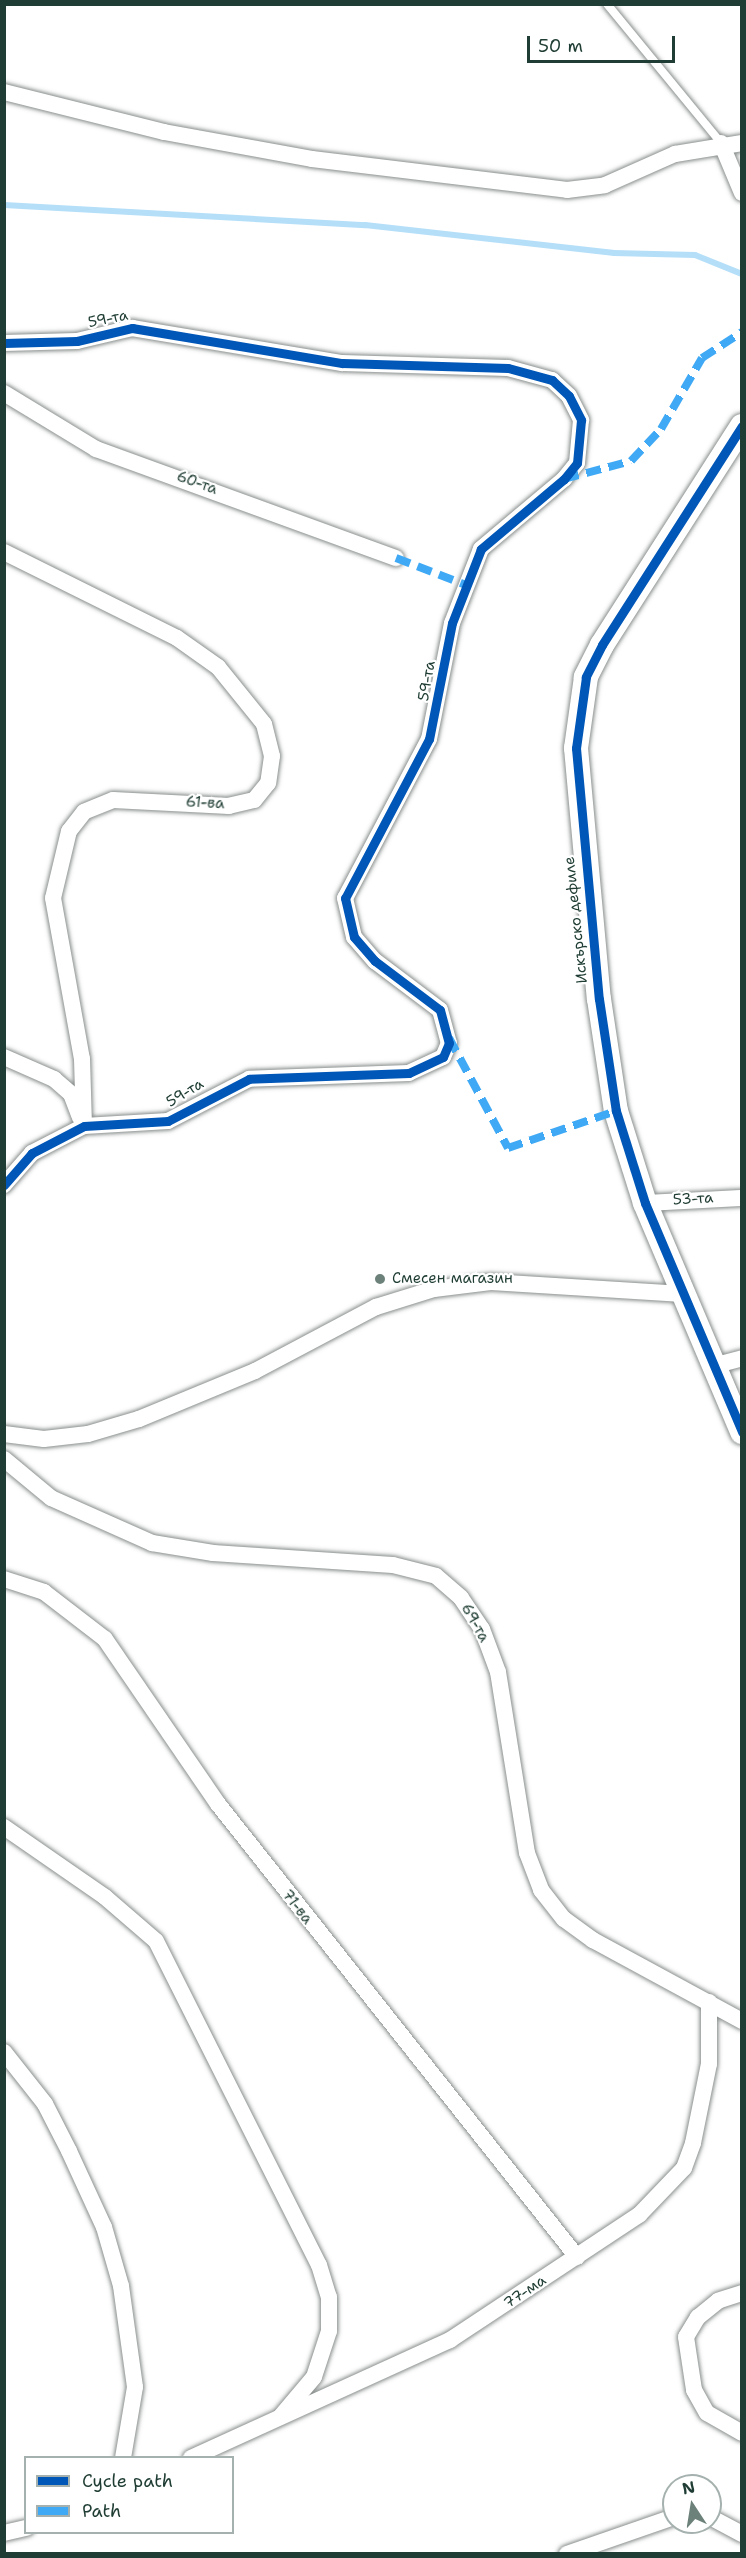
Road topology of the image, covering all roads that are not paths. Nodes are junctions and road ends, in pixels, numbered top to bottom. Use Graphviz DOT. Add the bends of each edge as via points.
graph roads {
  1 [pos="607,4"];
  2 [pos="4,92"];
  3 [pos="721,143"];
  4 [pos="741,143"];
  5 [pos="741,193"];
  6 [pos="4,343"];
  7 [pos="4,393"];
  8 [pos="741,426"];
  9 [pos="4,552"];
  10 [pos="396,558"];
  11 [pos="4,1057"];
  12 [pos="84,1126"];
  13 [pos="4,1185"];
  14 [pos="741,1198"];
  15 [pos="645,1203"];
  16 [pos="683,1294"];
  17 [pos="741,1358"];
  18 [pos="713,1366"];
  19 [pos="741,1432"];
  20 [pos="4,1434"];
  21 [pos="4,1459"];
  22 [pos="4,1579"];
  23 [pos="4,1827"];
  24 [pos="709,2002"];
  25 [pos="741,2021"];
  26 [pos="4,2052"];
  27 [pos="577,2258"];
  28 [pos="741,2293"];
  29 [pos="277,2420"];
  30 [pos="741,2433"];
  31 [pos="123,2456"];
  32 [pos="193,2456"];
  33 [pos="662,2521"];
  34 [pos="722,2524"];
  35 [pos="24,2528"];
  36 [pos="4,2533"];
  37 [pos="741,2535"];
  38 [pos="567,2553"];
  1 -- 3 [label="lane"];
  2 -- 3 [label="street" via="164,132 300,157 567,190 605,185 675,154"];
  3 -- 4 [label="street"];
  3 -- 5 [label="street"];
  6 -- 12 [label="street, 59-та" via="77,341 132,328 342,363 508,368 552,380 581,420 577,462 564,479 481,549 452,623 429,739 345,898 354,937 375,961 440,1010 449,1042 443,1057 409,1073 249,1079 168,1121"];
  7 -- 10 [label="street, 60-та" via="96,448"];
  8 -- 15 [label="main road, Искърско дефиле" via="602,645 586,677 578,713 582,826 606,1056"];
  9 -- 12 [label="street, 61-ва" via="177,638 218,667 264,724 272,756 268,783 254,800 229,806 113,800 84,812 69,831 53,898 82,1059"];
  11 -- 12 [label="street" via="54,1079 71,1094"];
  12 -- 13 [label="street, 59-та" via="32,1153"];
  14 -- 15 [label="street, 53-та"];
  15 -- 16 [label="main road, Искърско дефиле"];
  16 -- 18 [label="main road, Искърско дефиле"];
  16 -- 20 [label="street" via="491,1282 434,1289 376,1307 255,1371 139,1419 88,1434 44,1439"];
  17 -- 18 [label="street"];
  18 -- 19 [label="main road, Искърско дефиле"];
  21 -- 24 [label="street, 69-та" via="51,1498 152,1543 213,1553 393,1565 436,1576 461,1598 482,1629 498,1672 527,1853 541,1890 564,1918 593,1940"];
  22 -- 27 [label="street, 71-ва" via="44,1592 105,1639 218,1804"];
  23 -- 29 [label="street" via="105,1897 156,1941 319,2265 329,2297 329,2331 314,2377"];
  24 -- 25 [label="street, 69-та"];
  24 -- 27 [label="street, 77-ма" via="709,2064 684,2168 639,2215"];
  26 -- 31 [label="street" via="45,2104 104,2227 121,2286 135,2387 132,2433"];
  27 -- 29 [label="street, 77-ма" via="450,2340"];
  28 -- 30 [label="street" via="718,2301 698,2318 686,2337 694,2390 707,2413"];
  29 -- 32 [label="street, 77-ма"];
  33 -- 38 [label="street"];
  34 -- 37 [label="street"];
  35 -- 36 [label="street"];
}
